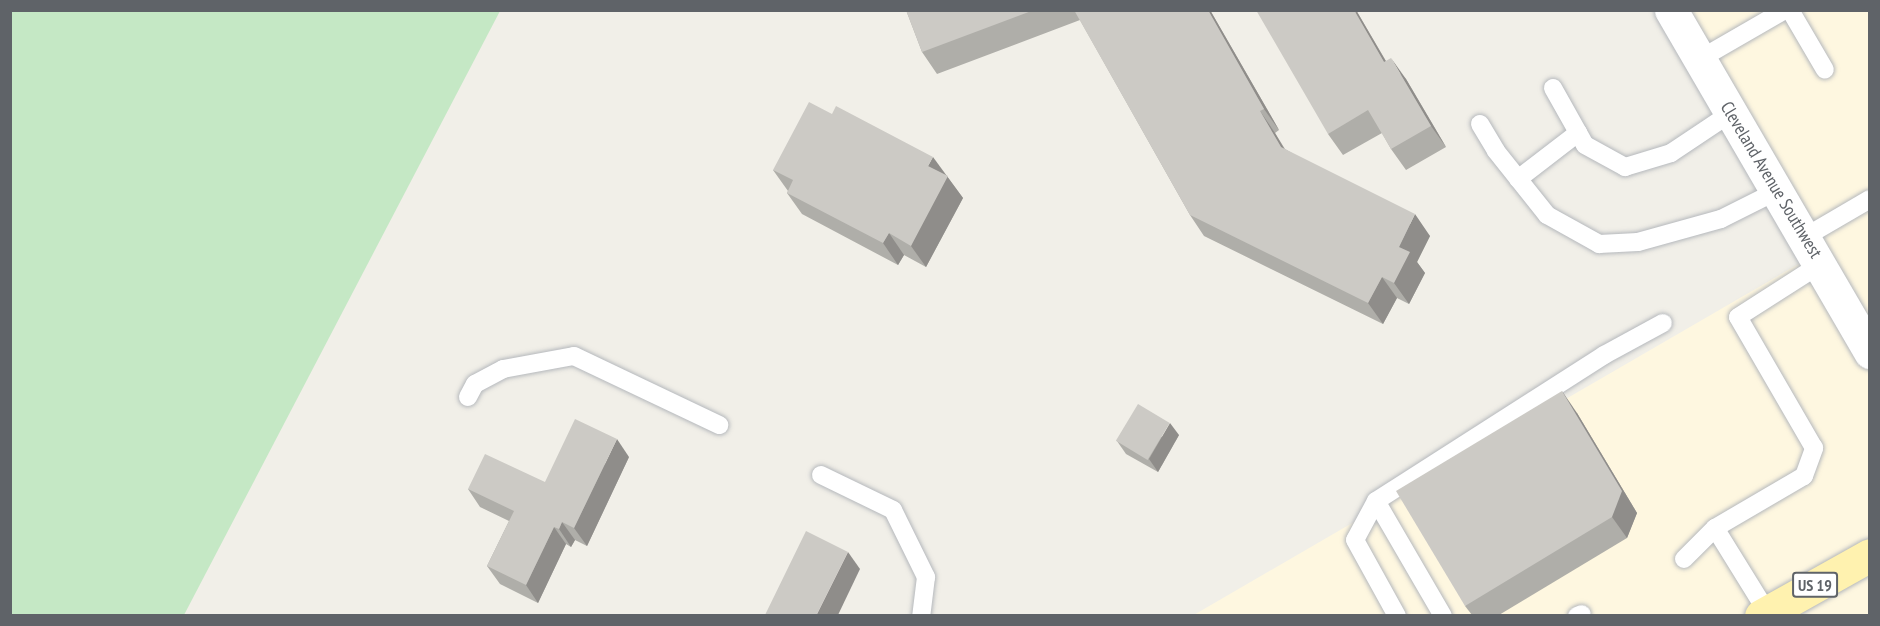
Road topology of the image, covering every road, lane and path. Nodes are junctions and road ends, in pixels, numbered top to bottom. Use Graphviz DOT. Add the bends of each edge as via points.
graph roads {
  1 [pos="1671,10"];
  2 [pos="1785,10"];
  3 [pos="1790,10"];
  4 [pos="1700,59"];
  5 [pos="1825,70"];
  6 [pos="1553,88"];
  7 [pos="1731,113"];
  8 [pos="1480,124"];
  9 [pos="1578,133"];
  10 [pos="1518,179"];
  11 [pos="1778,191"];
  12 [pos="1869,199"];
  13 [pos="1813,251"];
  14 [pos="1663,323"];
  15 [pos="1869,352"];
  16 [pos="468,397"];
  17 [pos="719,425"];
  18 [pos="821,475"];
  19 [pos="1376,501"];
  20 [pos="1715,528"];
  21 [pos="1869,555"];
  22 [pos="1684,559"];
  23 [pos="1764,614"];
  24 [pos="921,615"];
  25 [pos="1397,615"];
  26 [pos="1443,615"];
  1 -- 4 [label="main road, Cleveland Avenue Southwest"];
  2 -- 4 [label="lane"];
  3 -- 5 [label="lane"];
  4 -- 7 [label="main road, Cleveland Avenue Southwest"];
  6 -- 9 [label="lane"];
  7 -- 9 [label="lane" via="1671,153 1624,167 1585,145"];
  7 -- 11 [label="main road, Cleveland Avenue Southwest"];
  8 -- 10 [label="lane"];
  9 -- 10 [label="lane"];
  10 -- 11 [label="lane" via="1547,215 1599,244 1638,242 1720,219"];
  11 -- 13 [label="main road, Cleveland Avenue Southwest"];
  12 -- 13 [label="lane"];
  13 -- 15 [label="main road, Cleveland Avenue Southwest"];
  13 -- 20 [label="lane" via="1738,316 1814,448 1804,476"];
  14 -- 19 [label="lane" via="1605,355"];
  16 -- 17 [label="lane" via="475,384 502,369 574,356"];
  18 -- 24 [label="lane" via="893,510 926,577"];
  19 -- 25 [label="lane" via="1355,540"];
  19 -- 26 [label="lane"];
  20 -- 22 [label="lane"];
  20 -- 23 [label="lane"];
  21 -- 23 [label="main road, US 19"];
}
